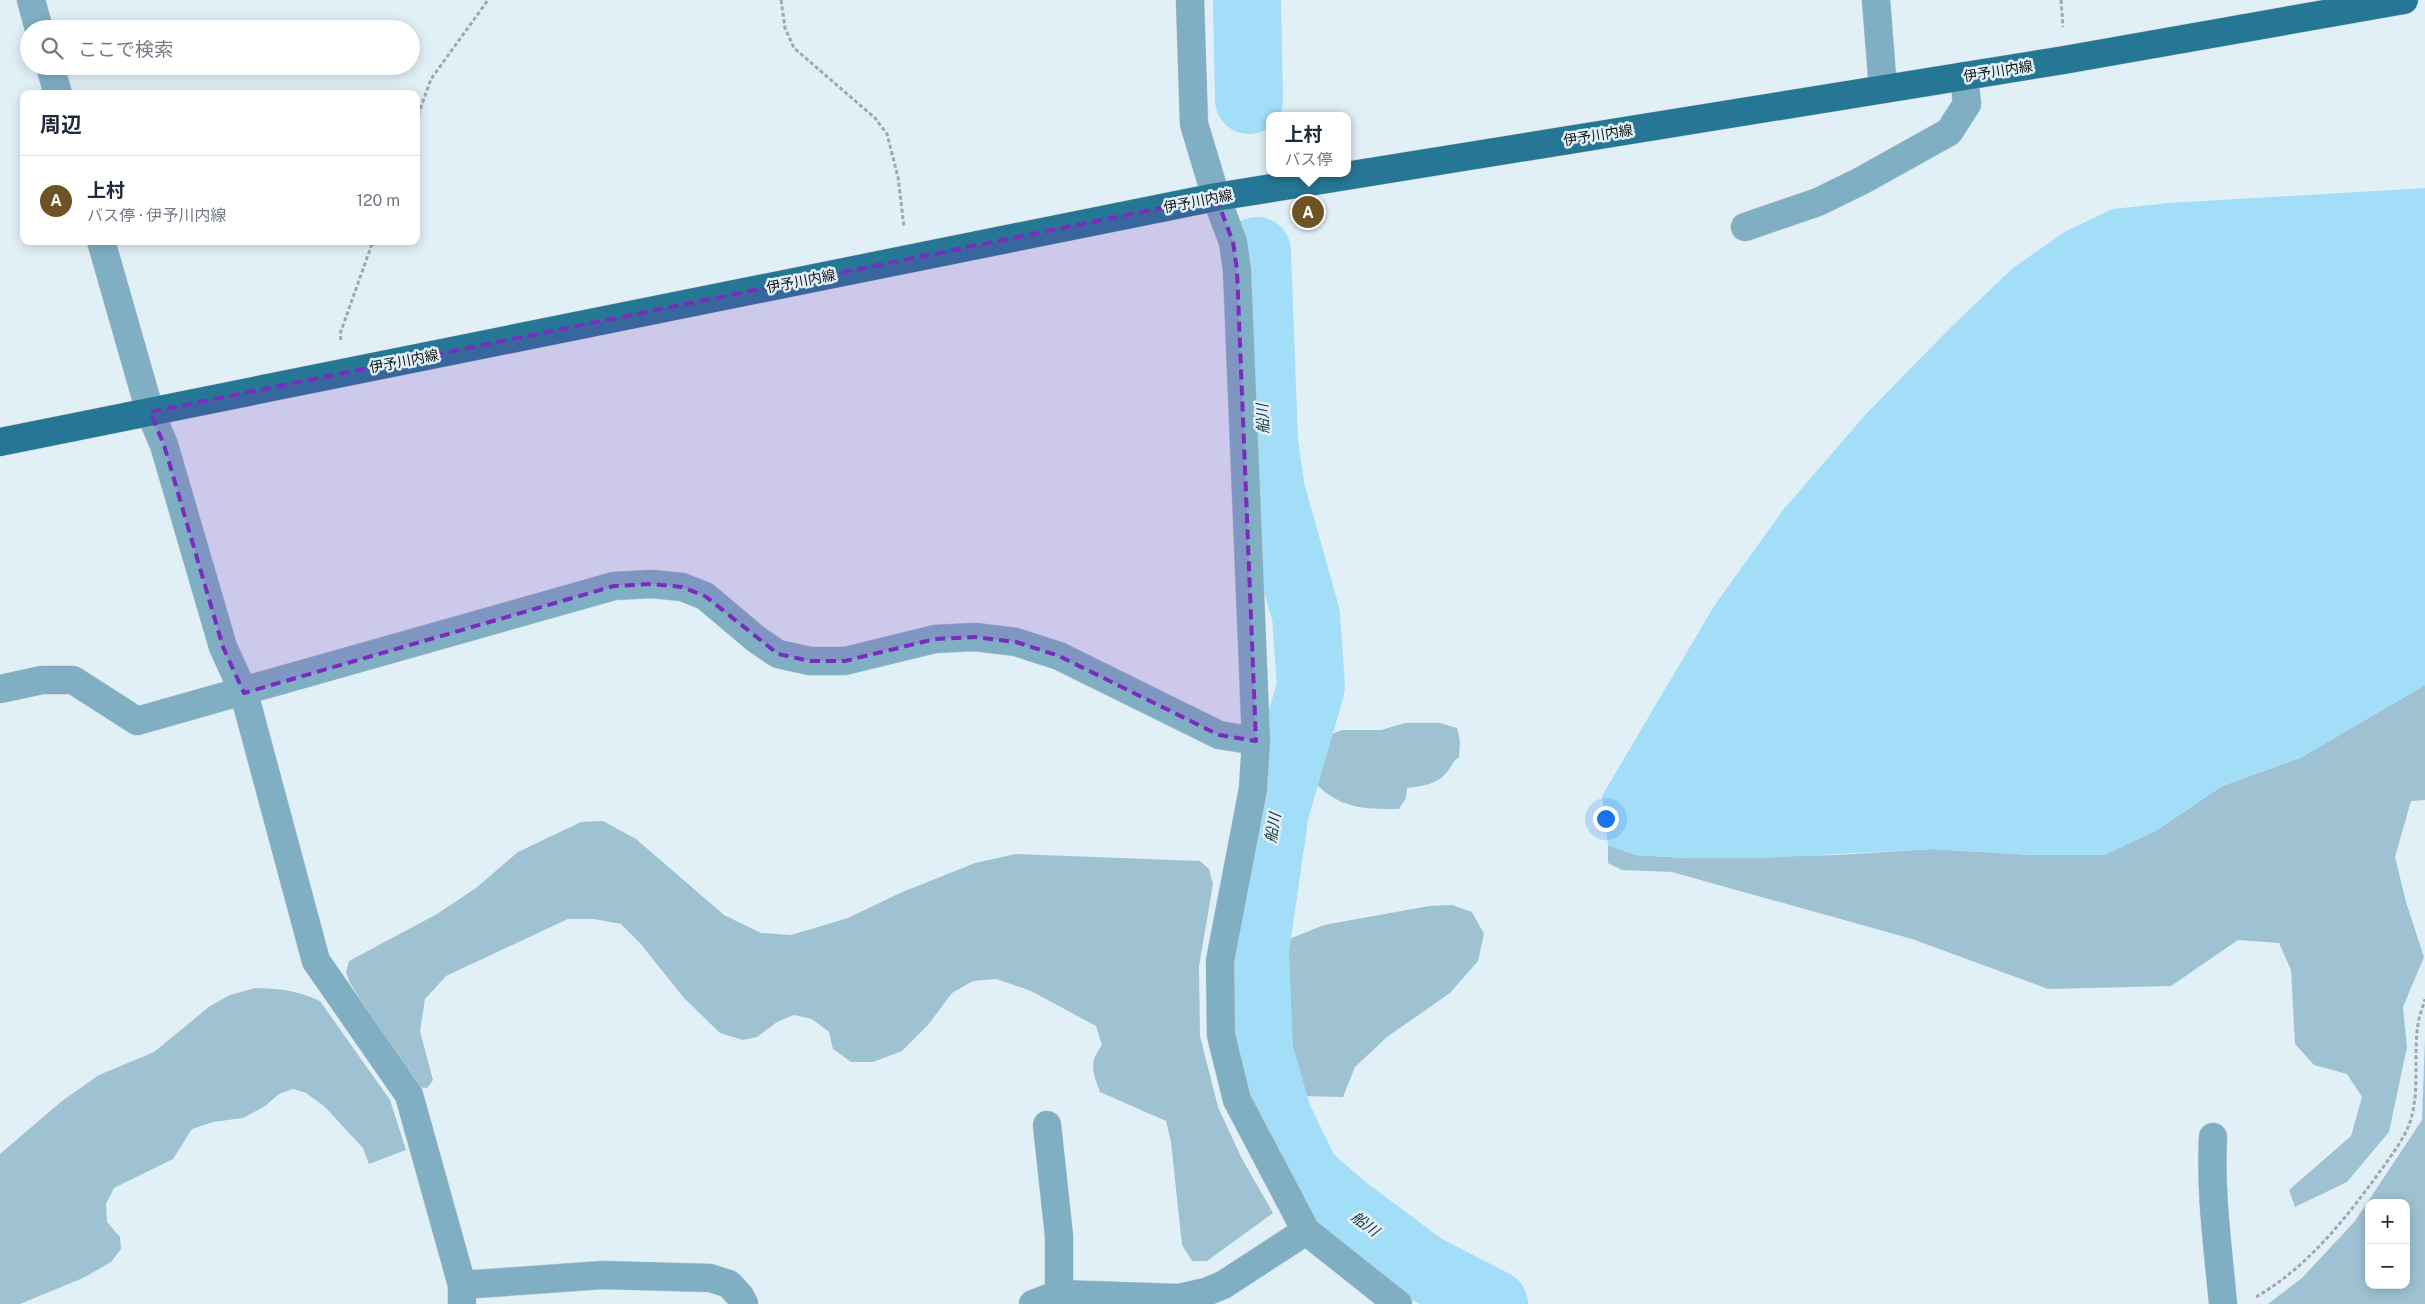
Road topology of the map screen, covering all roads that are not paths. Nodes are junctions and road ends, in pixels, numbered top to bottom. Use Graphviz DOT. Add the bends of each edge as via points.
graph roads {
  1 [pos="31,0"];
  2 [pos="1190,0"];
  3 [pos="1876,0"];
  4 [pos="2404,0"];
  5 [pos="37,20"];
  6 [pos="53,75"];
  7 [pos="1964,76"];
  8 [pos="57,90"];
  9 [pos="1883,90"];
  10 [pos="1351,175"];
  11 [pos="1341,177"];
  12 [pos="1216,197"];
  13 [pos="1745,226"];
  14 [pos="102,245"];
  15 [pos="150,412"];
  16 [pos="0,442"];
  17 [pos="0,689"];
  18 [pos="244,693"];
  19 [pos="1256,741"];
  20 [pos="1047,1125"];
  21 [pos="2213,1136"];
  22 [pos="1306,1231"];
  23 [pos="462,1294"];
  24 [pos="1059,1294"];
  25 [pos="744,1304"];
  26 [pos="1034,1304"];
  27 [pos="1398,1304"];
  28 [pos="2222,1304"];
  1 -- 5 [label="street"];
  2 -- 12 [label="street" via="1194,124"];
  3 -- 9 [label="street"];
  4 -- 7 [label="main road, 伊予川内線"];
  6 -- 8 [label="street"];
  7 -- 9 [label="main road, 伊予川内線"];
  7 -- 13 [label="street" via="1967,104 1949,132 1818,202"];
  9 -- 10 [label="main road, 伊予川内線"];
  11 -- 12 [label="main road, 伊予川内線"];
  12 -- 15 [label="main road, 伊予川内線"];
  12 -- 19 [label="street" via="1233,242 1237,270"];
  14 -- 15 [label="street"];
  15 -- 16 [label="main road, 伊予川内線"];
  15 -- 18 [label="street" via="164,445 223,647"];
  17 -- 18 [label="street" via="42,680 73,680 137,721"];
  18 -- 19 [label="street" via="614,586 652,584 682,587 705,596 778,654 810,661 845,661 935,639 975,637 1016,642 1059,656 1219,735"];
  18 -- 23 [label="street" via="316,961 409,1095"];
  19 -- 22 [label="street" via="1253,789 1220,961 1221,1035 1237,1100"];
  20 -- 24 [label="street" via="1059,1236"];
  21 -- 28 [label="street" via="2210,1177"];
  22 -- 24 [label="street" via="1223,1286 1206,1292 1179,1298"];
  22 -- 27 [label="street"];
  23 -- 25 [label="street" via="603,1275 710,1278 729,1284"];
  24 -- 26 [label="street"];
}
